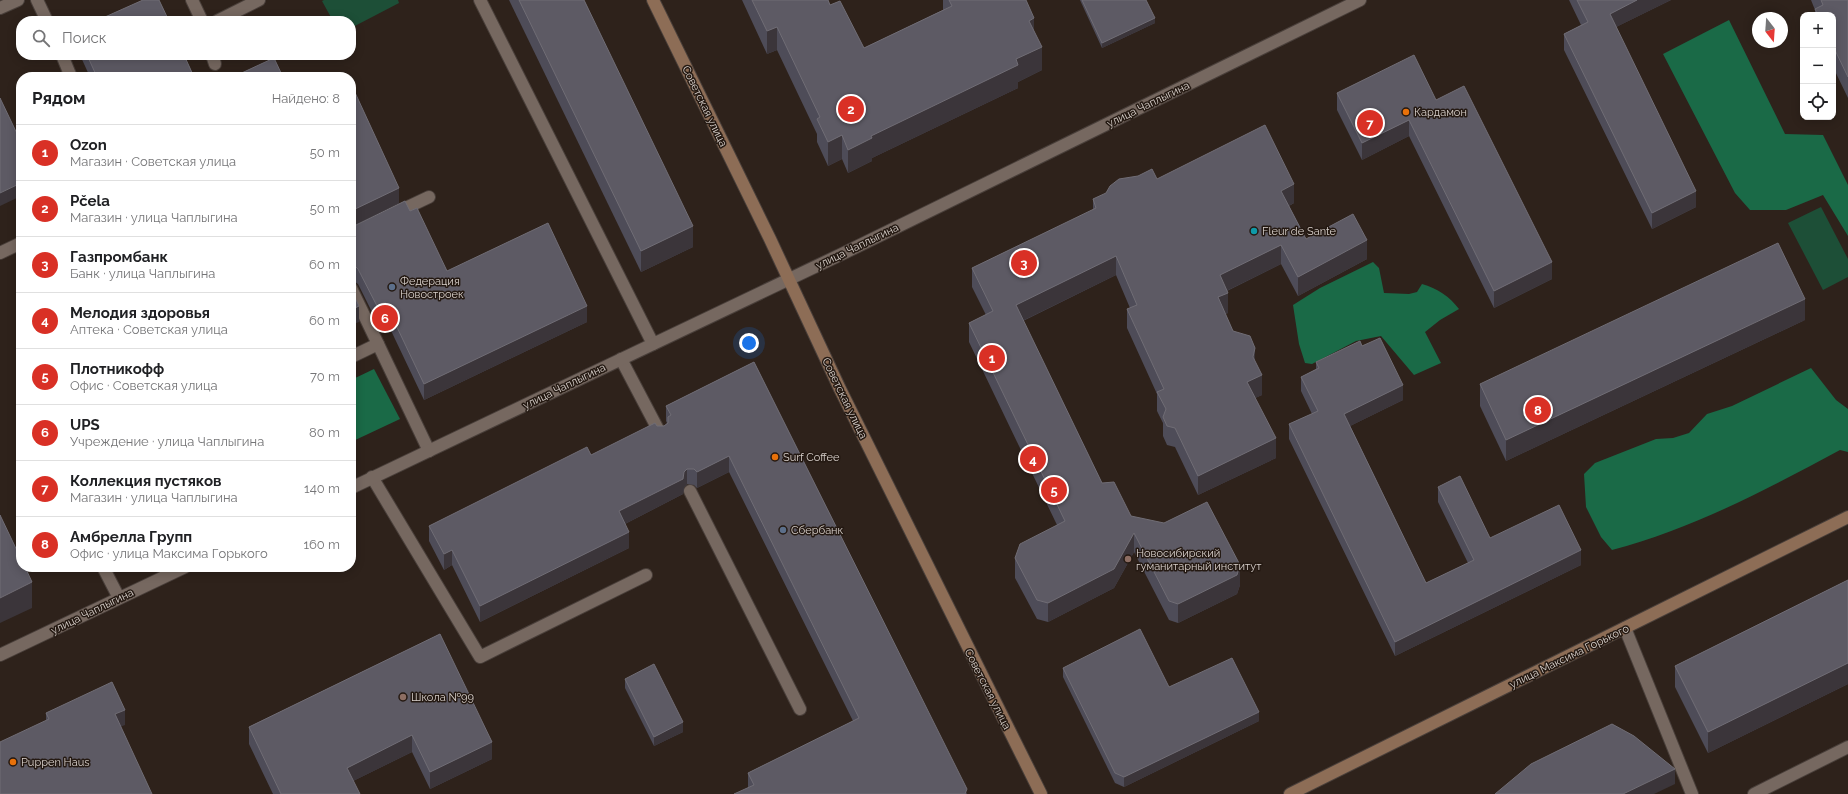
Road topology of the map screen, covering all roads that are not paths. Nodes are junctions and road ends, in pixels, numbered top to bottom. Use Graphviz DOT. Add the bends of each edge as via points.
graph roads {
  1 [pos="18,0"];
  2 [pos="37,0"];
  3 [pos="192,0"];
  4 [pos="259,0"];
  5 [pos="480,0"];
  6 [pos="653,0"];
  7 [pos="1360,0"];
  8 [pos="0,8"];
  9 [pos="44,16"];
  10 [pos="200,16"];
  11 [pos="227,16"];
  12 [pos="64,60"];
  13 [pos="69,72"];
  14 [pos="429,197"];
  15 [pos="379,221"];
  16 [pos="16,246"];
  17 [pos="0,253"];
  18 [pos="788,279"];
  19 [pos="356,298"];
  20 [pos="378,344"];
  21 [pos="653,344"];
  22 [pos="356,355"];
  23 [pos="621,359"];
  24 [pos="661,435"];
  25 [pos="429,450"];
  26 [pos="372,477"];
  27 [pos="356,485"];
  28 [pos="690,491"];
  29 [pos="1848,517"];
  30 [pos="106,572"];
  31 [pos="174,572"];
  32 [pos="646,575"];
  33 [pos="119,598"];
  34 [pos="1625,628"];
  35 [pos="0,655"];
  36 [pos="800,709"];
  37 [pos="1848,747"];
  38 [pos="1041,794"];
  39 [pos="1290,794"];
  40 [pos="1692,794"];
  41 [pos="1754,794"];
  1 -- 8 [label="street"];
  2 -- 9 [label="street"];
  3 -- 10 [label="street"];
  4 -- 11 [label="street"];
  5 -- 21 [label="street"];
  6 -- 18 [label="street, Советская улица"];
  7 -- 18 [label="street, улица Чаплыгина"];
  12 -- 13 [label="street"];
  14 -- 15 [label="street"];
  16 -- 17 [label="street"];
  18 -- 21 [label="street, улица Чаплыгина"];
  18 -- 38 [label="street, Советская улица"];
  19 -- 20 [label="street"];
  20 -- 22 [label="street"];
  20 -- 25 [label="street"];
  21 -- 23 [label="street, улица Чаплыгина"];
  23 -- 24 [label="street"];
  23 -- 25 [label="street, улица Чаплыгина"];
  25 -- 26 [label="street, улица Чаплыгина"];
  26 -- 27 [label="street, улица Чаплыгина"];
  26 -- 32 [label="street" via="480,657"];
  28 -- 36 [label="street"];
  29 -- 34 [label="street, улица Максима Горького"];
  30 -- 33 [label="street"];
  31 -- 33 [label="street, улица Чаплыгина"];
  33 -- 35 [label="street, улица Чаплыгина"];
  34 -- 39 [label="street, улица Максима Горького"];
  34 -- 40 [label="street"];
  37 -- 41 [label="street"];
}
